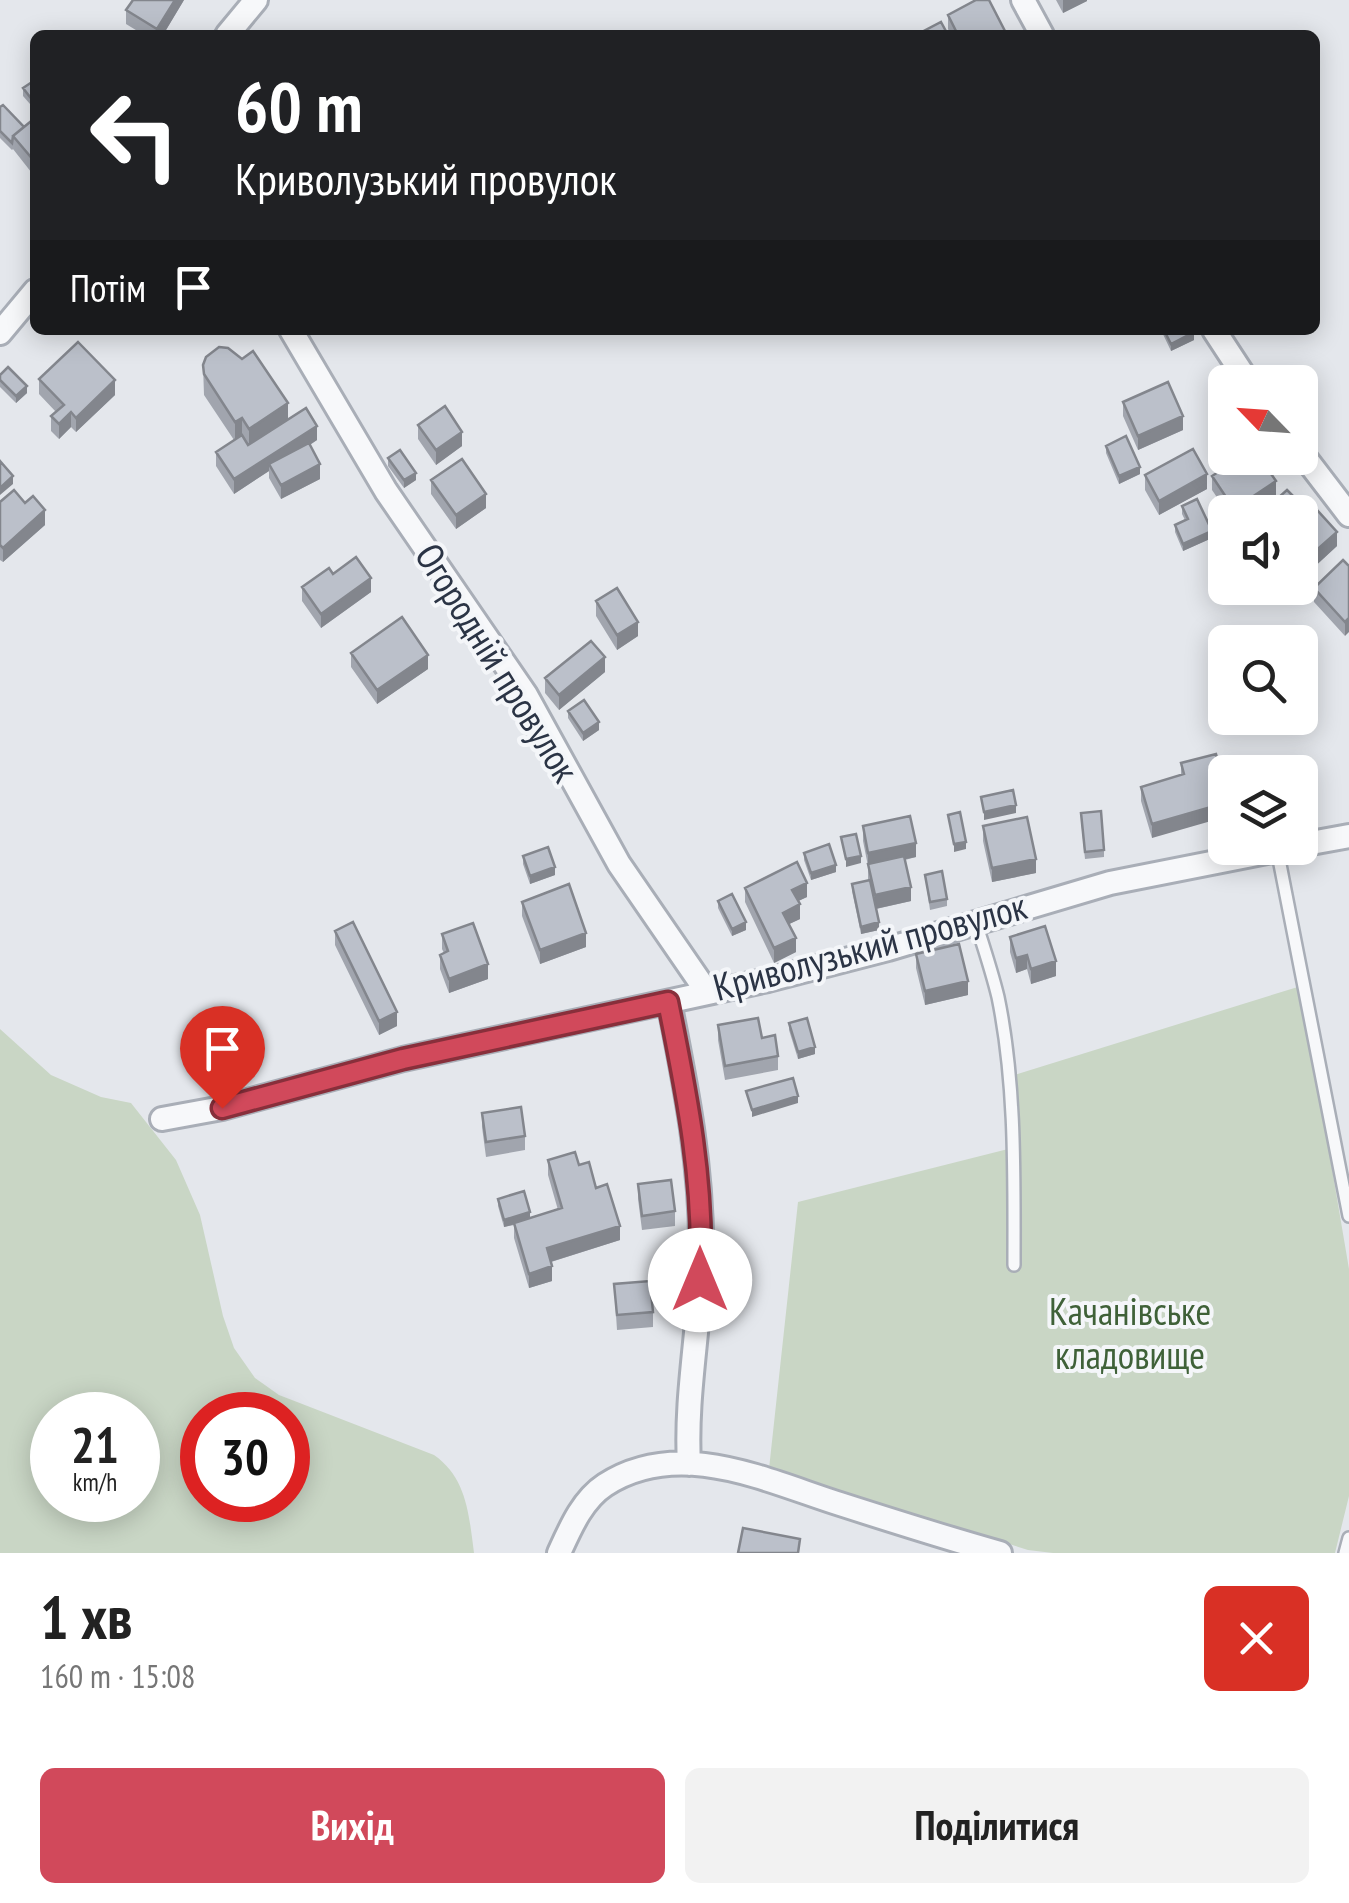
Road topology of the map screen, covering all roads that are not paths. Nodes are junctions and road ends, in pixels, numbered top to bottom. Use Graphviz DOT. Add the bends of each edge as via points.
graph roads {
  1 [pos="256,0"];
  2 [pos="1022,0"];
  3 [pos="232,30"];
  4 [pos="1039,30"];
  5 [pos="30,296"];
  6 [pos="0,333"];
  7 [pos="294,335"];
  8 [pos="1217,335"];
  9 [pos="1237,365"];
  10 [pos="1318,475"];
  11 [pos="1349,515"];
  12 [pos="1349,836"];
  13 [pos="1318,842"];
  14 [pos="1208,863"];
  15 [pos="1291,865"];
  16 [pos="976,922"];
  17 [pos="707,992"];
  18 [pos="668,1002"];
  19 [pos="162,1119"];
  20 [pos="1349,1216"];
  21 [pos="1014,1265"];
  22 [pos="690,1464"];
  23 [pos="1349,1538"];
  24 [pos="559,1553"];
  25 [pos="1000,1553"];
  26 [pos="1345,1553"];
  1 -- 3 [label="street"];
  2 -- 4 [label="street"];
  5 -- 6 [label="street"];
  7 -- 17 [label="street, Огородній провулок" via="386,491 526,695 619,864"];
  8 -- 9 [label="street"];
  10 -- 11 [label="street"];
  12 -- 13 [label="street, Криволузький провулок"];
  14 -- 16 [label="street, Криволузький провулок" via="1110,882"];
  15 -- 20 [label="lane"];
  16 -- 17 [label="street, Криволузький провулок"];
  16 -- 21 [label="lane" via="1003,1028"];
  17 -- 18 [label="street, Криволузький провулок"];
  18 -- 19 [label="street, Криволузький провулок"];
  18 -- 22 [label="street" via="699,1192"];
  22 -- 24 [label="street" via="608,1482 586,1503"];
  22 -- 25 [label="street" via="738,1469"];
  23 -- 26 [label="lane"];
}
